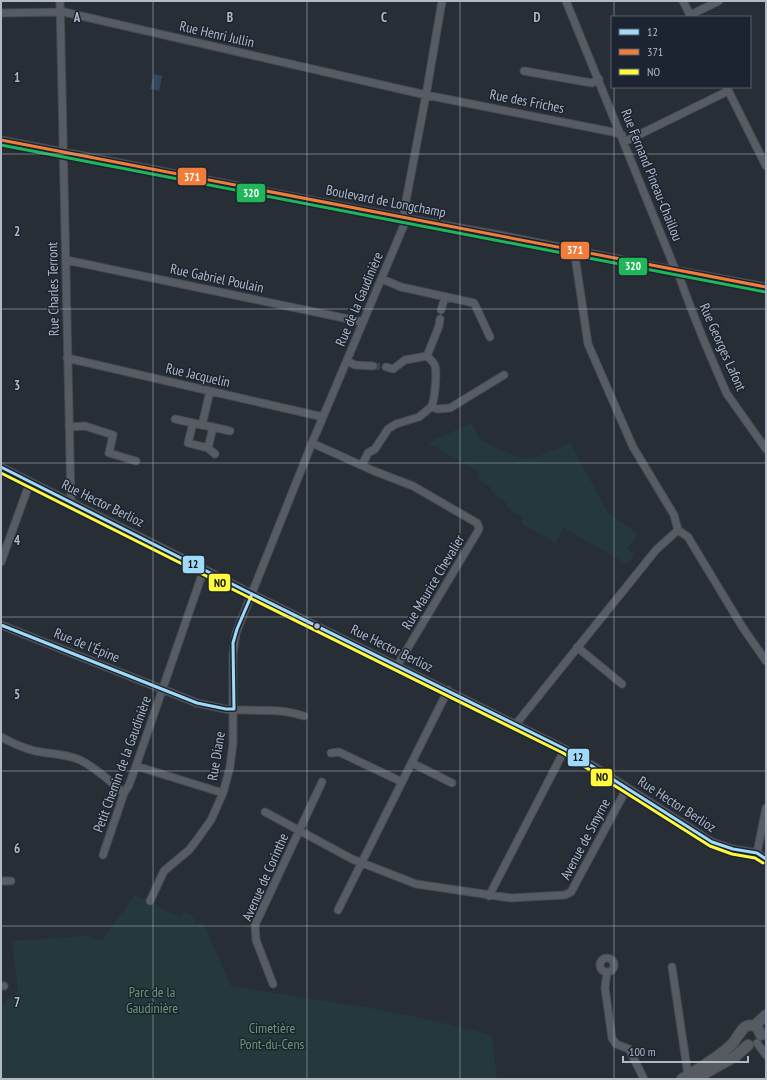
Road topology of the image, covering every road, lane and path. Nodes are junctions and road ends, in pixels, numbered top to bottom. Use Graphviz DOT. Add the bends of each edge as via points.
graph roads {
  1 [pos="60,1"];
  2 [pos="442,1"];
  3 [pos="566,1"];
  4 [pos="683,1"];
  5 [pos="719,1"];
  6 [pos="60,12"];
  7 [pos="1,13"];
  8 [pos="691,16"];
  9 [pos="524,72"];
  10 [pos="599,79"];
  11 [pos="728,89"];
  12 [pos="426,95"];
  13 [pos="623,139"];
  14 [pos="1,140"];
  15 [pos="63,152"];
  16 [pos="766,166"];
  17 [pos="404,218"];
  18 [pos="574,250"];
  19 [pos="66,260"];
  20 [pos="676,270"];
  21 [pos="382,279"];
  22 [pos="766,287"];
  23 [pos="445,297"];
  24 [pos="441,310"];
  25 [pos="440,319"];
  26 [pos="363,322"];
  27 [pos="490,337"];
  28 [pos="427,356"];
  29 [pos="67,358"];
  30 [pos="347,361"];
  31 [pos="373,366"];
  32 [pos="386,367"];
  33 [pos="504,375"];
  34 [pos="210,391"];
  35 [pos="431,407"];
  36 [pos="323,417"];
  37 [pos="175,419"];
  38 [pos="193,423"];
  39 [pos="202,425"];
  40 [pos="69,426"];
  41 [pos="212,427"];
  42 [pos="230,431"];
  43 [pos="312,443"];
  44 [pos="208,448"];
  45 [pos="766,449"];
  46 [pos="215,454"];
  47 [pos="136,461"];
  48 [pos="362,465"];
  49 [pos="1,467"];
  50 [pos="30,482"];
  51 [pos="71,502"];
  52 [pos="678,530"];
  53 [pos="1,562"];
  54 [pos="204,569"];
  55 [pos="252,594"];
  56 [pos="1,625"];
  57 [pos="577,647"];
  58 [pos="766,661"];
  59 [pos="397,666"];
  60 [pos="622,684"];
  61 [pos="163,689"];
  62 [pos="448,690"];
  63 [pos="234,709"];
  64 [pos="304,716"];
  65 [pos="516,724"];
  66 [pos="1,737"];
  67 [pos="565,749"];
  68 [pos="331,753"];
  69 [pos="412,762"];
  70 [pos="136,766"];
  71 [pos="322,782"];
  72 [pos="402,782"];
  73 [pos="452,783"];
  74 [pos="628,788"];
  75 [pos="124,793"];
  76 [pos="223,793"];
  77 [pos="766,808"];
  78 [pos="266,812"];
  79 [pos="299,830"];
  80 [pos="758,853"];
  81 [pos="103,855"];
  82 [pos="766,859"];
  83 [pos="362,862"];
  84 [pos="1,881"];
  85 [pos="11,881"];
  86 [pos="489,896"];
  87 [pos="150,901"];
  88 [pos="338,910"];
  89 [pos="672,967"];
  90 [pos="607,972"];
  91 [pos="273,984"];
  92 [pos="766,1015"];
  93 [pos="754,1026"];
  94 [pos="741,1033"];
  95 [pos="758,1038"];
  96 [pos="766,1055"];
  97 [pos="689,1078"];
  98 [pos="644,1079"];
  1 -- 6 [label="street, Rue Charles Terront"];
  2 -- 12 [label="street, Rue de la Gaudinière"];
  3 -- 10 [label="street, Rue Fernand Pineau-Chaillou"];
  4 -- 8 [label="street"];
  5 -- 8 [label="street"];
  6 -- 7 [label="street, Rue Henri Jullin"];
  6 -- 12 [label="street, Rue Henri Jullin"];
  6 -- 15 [label="street, Rue Charles Terront"];
  9 -- 10 [label="street" via="592,83"];
  10 -- 13 [label="street, Rue Fernand Pineau-Chaillou"];
  11 -- 13 [label="street"];
  11 -- 16 [label="street"];
  12 -- 13 [label="street, Rue des Friches" via="613,132"];
  12 -- 17 [label="street, Rue de la Gaudinière"];
  13 -- 20 [label="street, Rue Fernand Pineau-Chaillou"];
  14 -- 15 [label="street, Boulevard de Longchamp"];
  15 -- 17 [label="street, Boulevard de Longchamp"];
  15 -- 19 [label="street, Rue Charles Terront"];
  17 -- 18 [label="street, Boulevard de Longchamp"];
  17 -- 21 [label="street, Rue de la Gaudinière" via="401,233"];
  18 -- 20 [label="street, Boulevard de Longchamp"];
  18 -- 52 [label="street" via="588,344 633,447 674,515"];
  19 -- 26 [label="street, Rue Gabriel Poulain"];
  19 -- 29 [label="street, Rue Charles Terront"];
  20 -- 22 [label="street, Boulevard de Longchamp"];
  20 -- 45 [label="street, Rue Georges Lafont" via="727,394"];
  21 -- 23 [label="street" via="401,288"];
  21 -- 26 [label="street, Rue de la Gaudinière"];
  23 -- 24 [label="street"];
  23 -- 27 [label="street" via="474,303"];
  25 -- 28 [label="street"];
  26 -- 30 [label="street, Rue de la Gaudinière"];
  28 -- 32 [label="street" via="405,360 393,369"];
  28 -- 35 [label="street" via="435,365 435,394"];
  29 -- 34 [label="street, Rue Jacquelin"];
  29 -- 40 [label="street, Rue Charles Terront"];
  30 -- 31 [label="street" via="355,365"];
  30 -- 36 [label="street, Rue de la Gaudinière"];
  33 -- 35 [label="street" via="450,408"];
  34 -- 36 [label="street, Rue Jacquelin"];
  34 -- 39 [label="street"];
  35 -- 48 [label="street" via="419,417 388,429"];
  36 -- 43 [label="street, Rue de la Gaudinière"];
  37 -- 38 [label="street"];
  38 -- 39 [label="street"];
  38 -- 44 [label="street" via="188,443"];
  39 -- 41 [label="street"];
  40 -- 47 [label="street" via="85,426 113,435 109,453"];
  40 -- 51 [label="street, Rue Charles Terront"];
  41 -- 42 [label="street"];
  41 -- 44 [label="street"];
  43 -- 48 [label="street, Rue Maurice Chevalier"];
  43 -- 55 [label="street, Rue de la Gaudinière"];
  44 -- 46 [label="street"];
  48 -- 59 [label="street, Rue Maurice Chevalier" via="413,486 477,523 479,528"];
  49 -- 50 [label="street, Rue Hector Berlioz"];
  50 -- 51 [label="street, Rue Hector Berlioz"];
  50 -- 53 [label="street"];
  51 -- 54 [label="street, Rue Hector Berlioz"];
  52 -- 57 [label="street" via="656,550"];
  52 -- 58 [label="street" via="688,536 743,628"];
  54 -- 55 [label="street, Rue Hector Berlioz"];
  54 -- 61 [label="street, Petit Chemin de la Gaudinière"];
  55 -- 59 [label="street, Rue Hector Berlioz"];
  55 -- 63 [label="street, Rue Diane" via="233,643"];
  56 -- 61 [label="street, Rue de l'Épine"];
  57 -- 60 [label="street"];
  57 -- 65 [label="street"];
  59 -- 62 [label="street, Rue Hector Berlioz"];
  61 -- 63 [label="street, Rue de l'Épine" via="198,702"];
  61 -- 70 [label="street, Petit Chemin de la Gaudinière"];
  62 -- 65 [label="street, Rue Hector Berlioz"];
  62 -- 69 [label="street"];
  63 -- 64 [label="street, Rue de l'Épine" via="272,710"];
  63 -- 76 [label="street, Rue Diane" via="233,751"];
  65 -- 67 [label="street, Rue Hector Berlioz"];
  66 -- 75 [label="street" via="23,748 78,760 94,768"];
  67 -- 74 [label="street, Rue Hector Berlioz"];
  67 -- 86 [label="street"];
  68 -- 72 [label="street" via="339,752"];
  69 -- 72 [label="street"];
  69 -- 73 [label="street"];
  70 -- 75 [label="street, Petit Chemin de la Gaudinière" via="130,785"];
  70 -- 76 [label="street"];
  71 -- 79 [label="street, Avenue de Corinthe"];
  72 -- 83 [label="street"];
  74 -- 80 [label="street, Rue Hector Berlioz" via="712,842"];
  74 -- 86 [label="street, Avenue de Smyrne" via="572,892 565,895 523,898"];
  75 -- 81 [label="street, Petit Chemin de la Gaudinière"];
  76 -- 87 [label="street, Rue Diane" via="211,820 196,841 164,871"];
  77 -- 80 [label="street"];
  78 -- 79 [label="street"];
  79 -- 83 [label="street"];
  79 -- 91 [label="street, Avenue de Corinthe" via="255,925 256,940"];
  80 -- 82 [label="street, Rue Hector Berlioz"];
  83 -- 86 [label="street" via="416,884"];
  83 -- 88 [label="street"];
  84 -- 85 [label="street"];
  89 -- 97 [label="street"];
  90 -- 98 [label="street" via="605,988 612,1038 616,1044 629,1050"];
  92 -- 93 [label="street"];
  93 -- 94 [label="street" via="748,1026"];
  93 -- 95 [label="street" via="759,1029"];
  94 -- 95 [label="street" via="743,1042"];
  94 -- 97 [label="street" via="729,1047"];
  95 -- 96 [label="street"];
  95 -- 97 [label="street" via="736,1056"];
}
